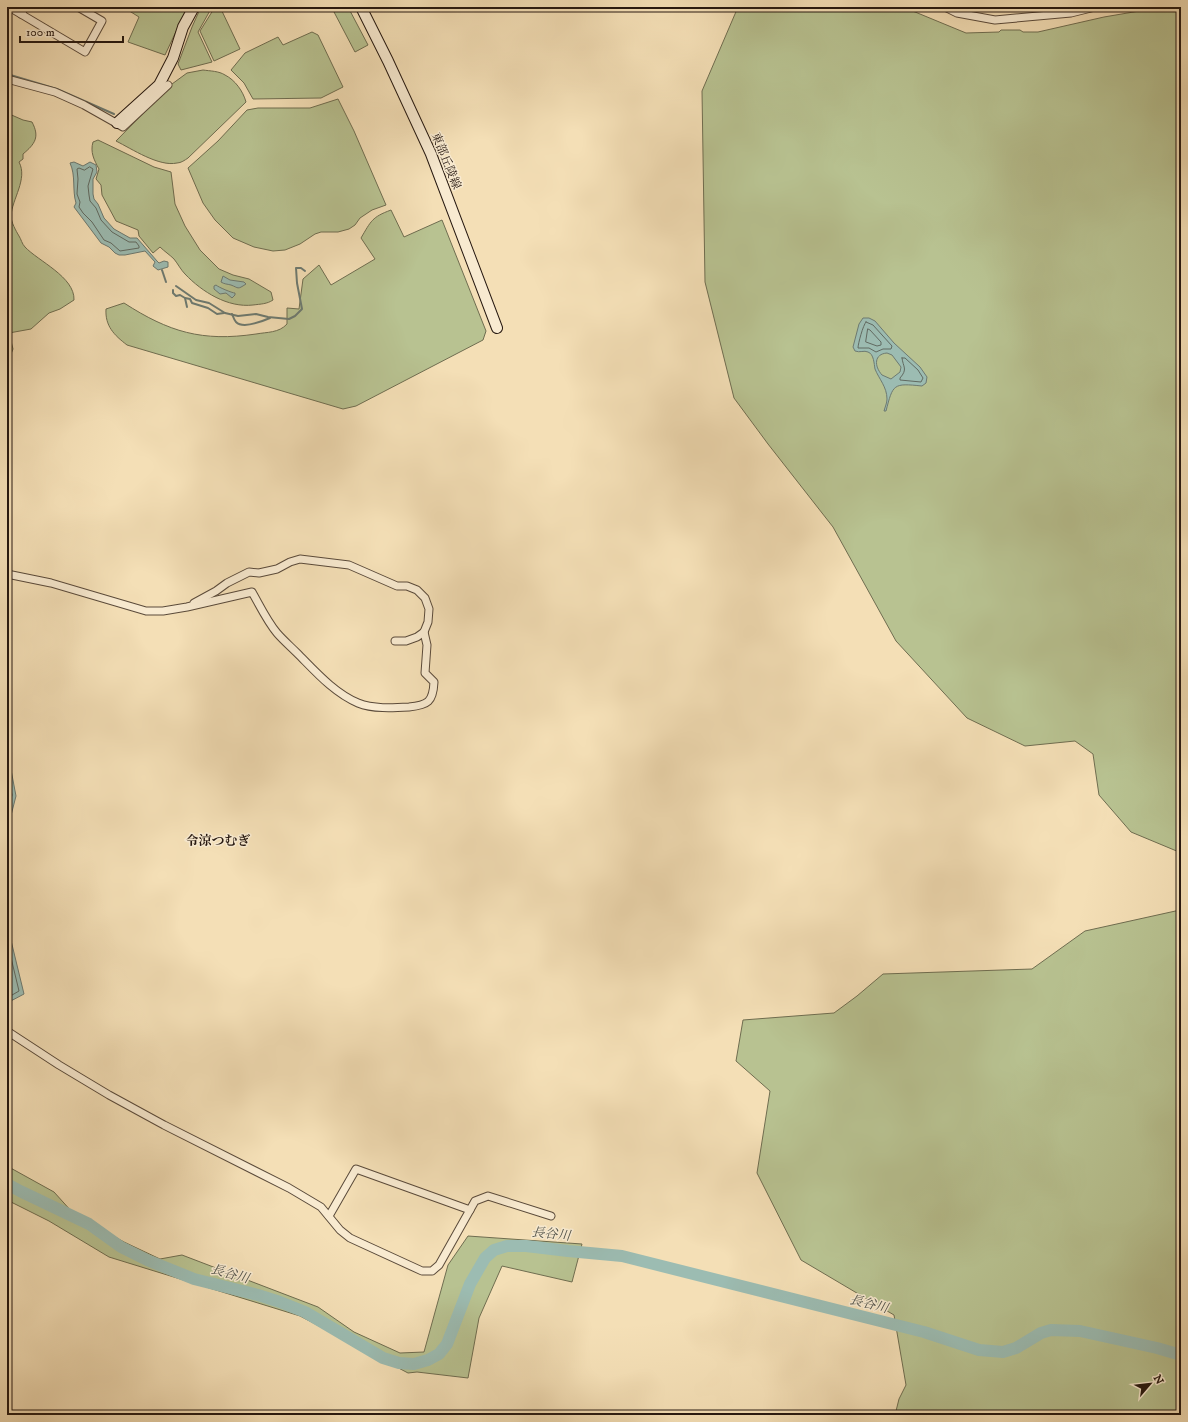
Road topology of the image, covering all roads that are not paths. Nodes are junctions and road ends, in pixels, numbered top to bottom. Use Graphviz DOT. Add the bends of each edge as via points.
graph roads {
  1 [pos="9,7"];
  2 [pos="25,7"];
  3 [pos="78,7"];
  4 [pos="194,7"];
  5 [pos="361,7"];
  6 [pos="945,7"];
  7 [pos="1095,7"];
  8 [pos="21,14"];
  9 [pos="7,79"];
  10 [pos="168,85"];
  11 [pos="117,123"];
  12 [pos="497,328"];
  13 [pos="7,574"];
  14 [pos="187,607"];
  15 [pos="424,632"];
  16 [pos="394,641"];
  17 [pos="7,1031"];
  18 [pos="470,1210"];
  19 [pos="329,1216"];
  20 [pos="551,1216"];
  1 -- 8 [label="street"];
  2 -- 8 [label="street"];
  3 -- 8 [label="street" via="102,21 85,52"];
  4 -- 11 [label="street" via="159,85"];
  5 -- 12 [label="street, 東部丘陵線" via="430,154"];
  6 -- 7 [label="street" via="957,13 995,20 1071,13"];
  9 -- 11 [label="street" via="55,92"];
  10 -- 11 [label="street" via="123,127"];
  13 -- 14 [label="street" via="51,583 146,611"];
  14 -- 15 [label="street" via="249,572 259,573 277,569 300,559 349,564 397,586 417,590 425,598 429,609"];
  14 -- 15 [label="street" via="252,592 277,633 313,669 339,692 358,703 379,708 422,706 430,701 434,682 425,673 427,645"];
  15 -- 16 [label="street" via="406,641"];
  17 -- 19 [label="street" via="59,1066 109,1095 295,1192 321,1207"];
  18 -- 19 [label="street" via="356,1170"];
  18 -- 19 [label="street" via="438,1265 432,1270 422,1271 350,1238"];
  18 -- 20 [label="street" via="475,1201 488,1196"];
}
